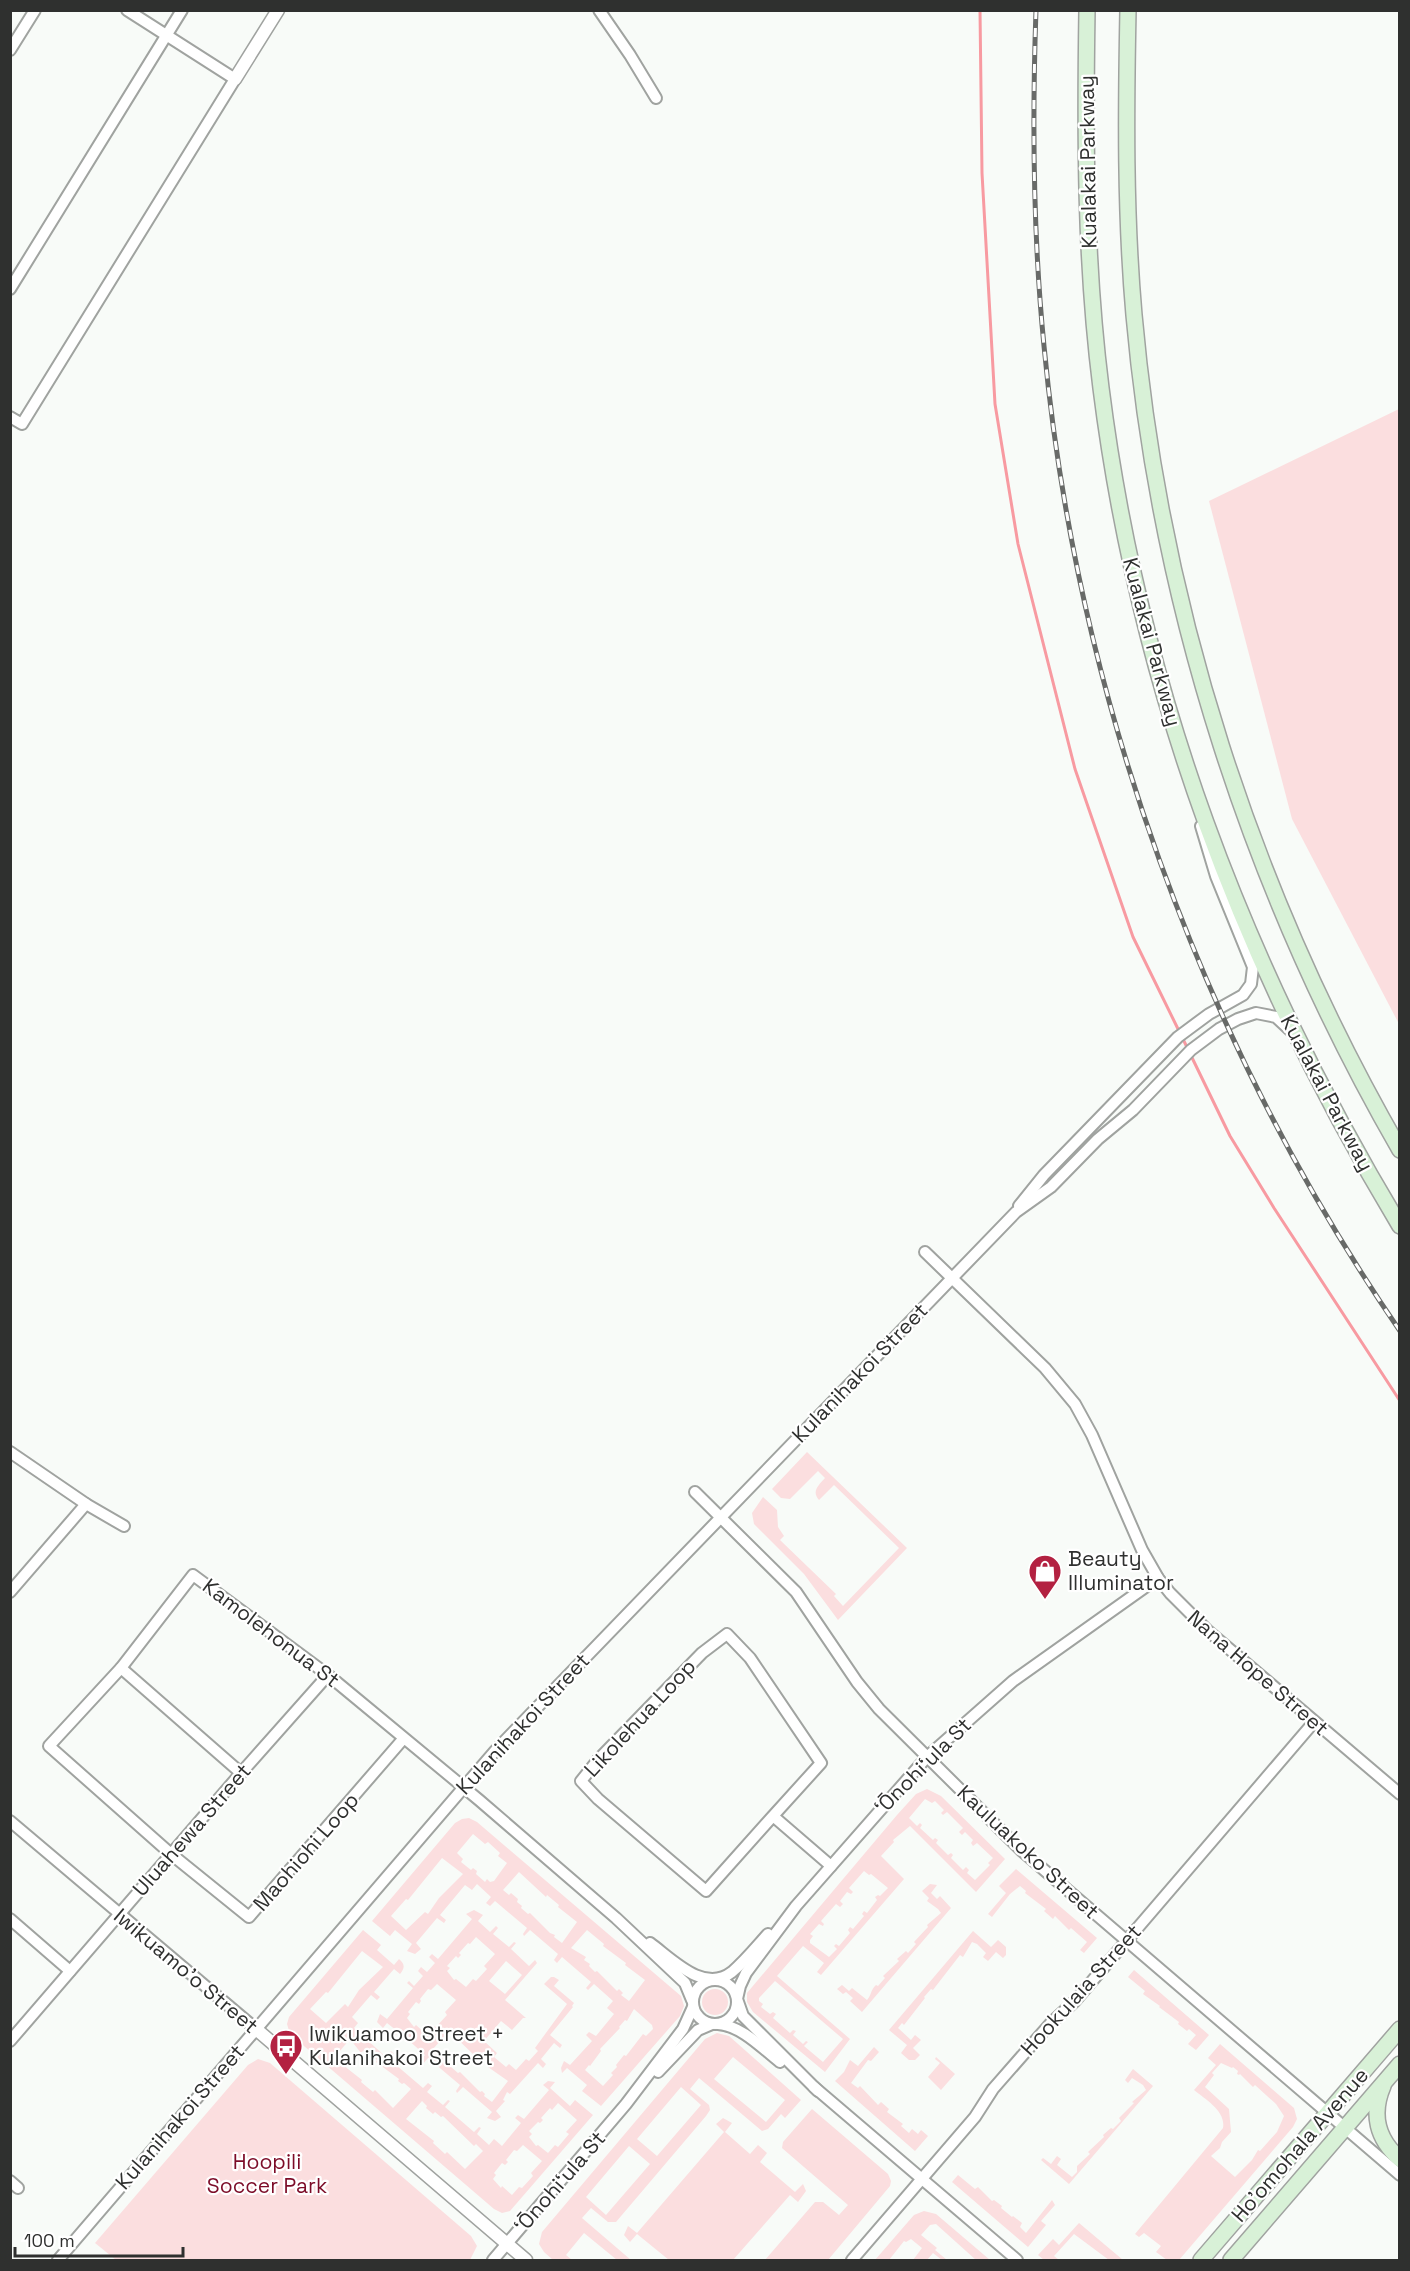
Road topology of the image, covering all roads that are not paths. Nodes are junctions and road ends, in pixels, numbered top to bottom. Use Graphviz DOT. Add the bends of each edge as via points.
graph roads {
  1 [pos="35,10"];
  2 [pos="127,10"];
  3 [pos="182,10"];
  4 [pos="278,10"];
  5 [pos="599,10"];
  6 [pos="1087,10"];
  7 [pos="1128,10"];
  8 [pos="167,35"];
  9 [pos="10,50"];
  10 [pos="235,79"];
  11 [pos="656,98"];
  12 [pos="10,289"];
  13 [pos="10,417"];
  14 [pos="1189,776"];
  15 [pos="1298,1042"];
  16 [pos="1400,1150"];
  17 [pos="1016,1212"];
  18 [pos="1400,1226"];
  19 [pos="925,1251"];
  20 [pos="951,1278"];
  21 [pos="10,1452"];
  22 [pos="695,1492"];
  23 [pos="86,1504"];
  24 [pos="720,1517"];
  25 [pos="124,1526"];
  26 [pos="1158,1578"];
  27 [pos="10,1592"];
  28 [pos="121,1668"];
  29 [pos="328,1675"];
  30 [pos="1314,1722"];
  31 [pos="404,1738"];
  32 [pos="927,1757"];
  33 [pos="241,1773"];
  34 [pos="464,1786"];
  35 [pos="1400,1794"];
  36 [pos="772,1816"];
  37 [pos="10,1821"];
  38 [pos="171,1854"];
  39 [pos="831,1866"];
  40 [pos="796,1906"];
  41 [pos="120,1915"];
  42 [pos="616,1917"];
  43 [pos="10,1919"];
  44 [pos="1126,1941"];
  45 [pos="70,1971"];
  46 [pos="714,1979"];
  47 [pos="737,1999"];
  48 [pos="692,2004"];
  49 [pos="715,2024"];
  50 [pos="256,2029"];
  51 [pos="1400,2029"];
  52 [pos="10,2041"];
  53 [pos="1396,2068"];
  54 [pos="818,2091"];
  55 [pos="626,2104"];
  56 [pos="1327,2113"];
  57 [pos="1345,2128"];
  58 [pos="1400,2159"];
  59 [pos="1400,2175"];
  60 [pos="922,2179"];
  61 [pos="507,2244"];
  62 [pos="58,2260"];
  63 [pos="493,2260"];
  64 [pos="526,2260"];
  65 [pos="852,2260"];
  66 [pos="1017,2260"];
  67 [pos="1201,2260"];
  68 [pos="1231,2260"];
  1 -- 9 [label="street"];
  2 -- 8 [label="street"];
  3 -- 8 [label="street"];
  4 -- 10 [label="street"];
  5 -- 11 [label="street"];
  6 -- 14 [label="main road, Kualakai Parkway" via="1087,223 1101,386 1138,599"];
  7 -- 16 [label="main road, Kualakai Parkway" via="1126,168 1134,317 1152,459 1185,617 1229,772 1280,908 1331,1023"];
  8 -- 10 [label="street"];
  8 -- 12 [label="street"];
  10 -- 13 [label="street" via="22,424"];
  14 -- 15 [label="main road, Kualakai Parkway" via="1227,880"];
  14 -- 17 [label="street, Kulanihakoi Street" via="1210,860 1253,967 1252,981 1247,991 1185,1030 1044,1175"];
  15 -- 17 [label="street, Kulanihakoi Street" via="1286,1024 1271,1015 1253,1013 1238,1019 1199,1044 1051,1186"];
  15 -- 18 [label="main road, Kualakai Parkway" via="1351,1144"];
  17 -- 20 [label="street, Kulanihakoi Street"];
  19 -- 20 [label="street, Nana Hope Street"];
  20 -- 24 [label="street, Kulanihakoi Street"];
  20 -- 26 [label="street, Nana Hope Street" via="1045,1368 1075,1404"];
  21 -- 23 [label="street"];
  22 -- 24 [label="street, Kauluakoko Street"];
  23 -- 25 [label="street"];
  23 -- 27 [label="street"];
  24 -- 32 [label="street, Kauluakoko Street" via="796,1592 864,1691"];
  24 -- 34 [label="street, Kulanihakoi Street"];
  26 -- 30 [label="street, Nana Hope Street" via="1191,1616"];
  26 -- 32 [label="street, ‘Ōnohi‘ula St" via="1013,1681"];
  28 -- 29 [label="street, Kamolehonua St" via="193,1575"];
  28 -- 33 [label="street"];
  28 -- 38 [label="street, Kamolehonua St" via="49,1746"];
  29 -- 31 [label="street, Kamolehonua St"];
  29 -- 33 [label="street, Uluahewa Street"];
  30 -- 35 [label="street, Nana Hope Street"];
  30 -- 44 [label="street, Hookulaia Street"];
  31 -- 34 [label="street, Kamolehonua St"];
  31 -- 38 [label="street, Maohiohi Loop" via="249,1917"];
  32 -- 39 [label="street, ‘Ōnohi‘ula St"];
  32 -- 44 [label="street, Kauluakoko Street" via="1022,1851"];
  33 -- 38 [label="street, Uluahewa Street"];
  34 -- 42 [label="street, Kamolehonua St"];
  34 -- 50 [label="street, Kulanihakoi Street"];
  36 -- 36 [label="street, Likolehua Loop" via="820,1763 750,1658 727,1634 702,1653 581,1781 706,1891"];
  36 -- 39 [label="street"];
  37 -- 41 [label="street, Iwikuamo'o Street"];
  38 -- 41 [label="street, Uluahewa Street"];
  39 -- 40 [label="street, ‘Ōnohi‘ula St"];
  40 -- 46 [label="street" via="732,1972"];
  40 -- 47 [label="street, ‘Ōnohi‘ula St" via="746,1973"];
  41 -- 45 [label="street, Uluahewa Street"];
  41 -- 50 [label="street, Iwikuamo'o Street"];
  42 -- 46 [label="street, Kamolehonua St" via="687,1970"];
  42 -- 48 [label="street, Kamolehonua St" via="685,1983"];
  43 -- 45 [label="street"];
  44 -- 56 [label="street, Kauluakoko Street"];
  44 -- 60 [label="street, Hookulaia Street" via="1000,2081"];
  45 -- 52 [label="street, Uluahewa Street"];
  46 -- 47 [label="street" via="727,1983"];
  46 -- 48 [label="street" via="702,1983 693,1994"];
  47 -- 49 [label="street" via="730,2018"];
  47 -- 54 [label="street" via="747,2021"];
  48 -- 49 [label="street" via="700,2018"];
  48 -- 55 [label="street, ‘Ōnohi‘ula St" via="683,2029"];
  49 -- 54 [label="street" via="743,2033"];
  49 -- 55 [label="street, ‘Ōnohi‘ula St" via="695,2033"];
  50 -- 61 [label="street, Iwikuamo'o Street"];
  50 -- 62 [label="street, Kulanihakoi Street"];
  51 -- 56 [label="main road, Ho’omohala Avenue"];
  53 -- 57 [label="main road, Ho’omohala Avenue"];
  53 -- 58 [label="main road" via="1379,2096 1377,2121 1383,2141"];
  54 -- 60 [label="street"];
  55 -- 61 [label="street, ‘Ōnohi‘ula St"];
  56 -- 57 [label="street, Kauluakoko Street"];
  56 -- 67 [label="main road, Ho’omohala Avenue"];
  57 -- 59 [label="street, Kauluakoko Street"];
  57 -- 68 [label="main road, Ho’omohala Avenue"];
  60 -- 65 [label="street, Hookulaia Street"];
  60 -- 66 [label="street"];
  61 -- 63 [label="street, ‘Ōnohi‘ula St"];
  61 -- 64 [label="street, Iwikuamo'o Street"];
}
